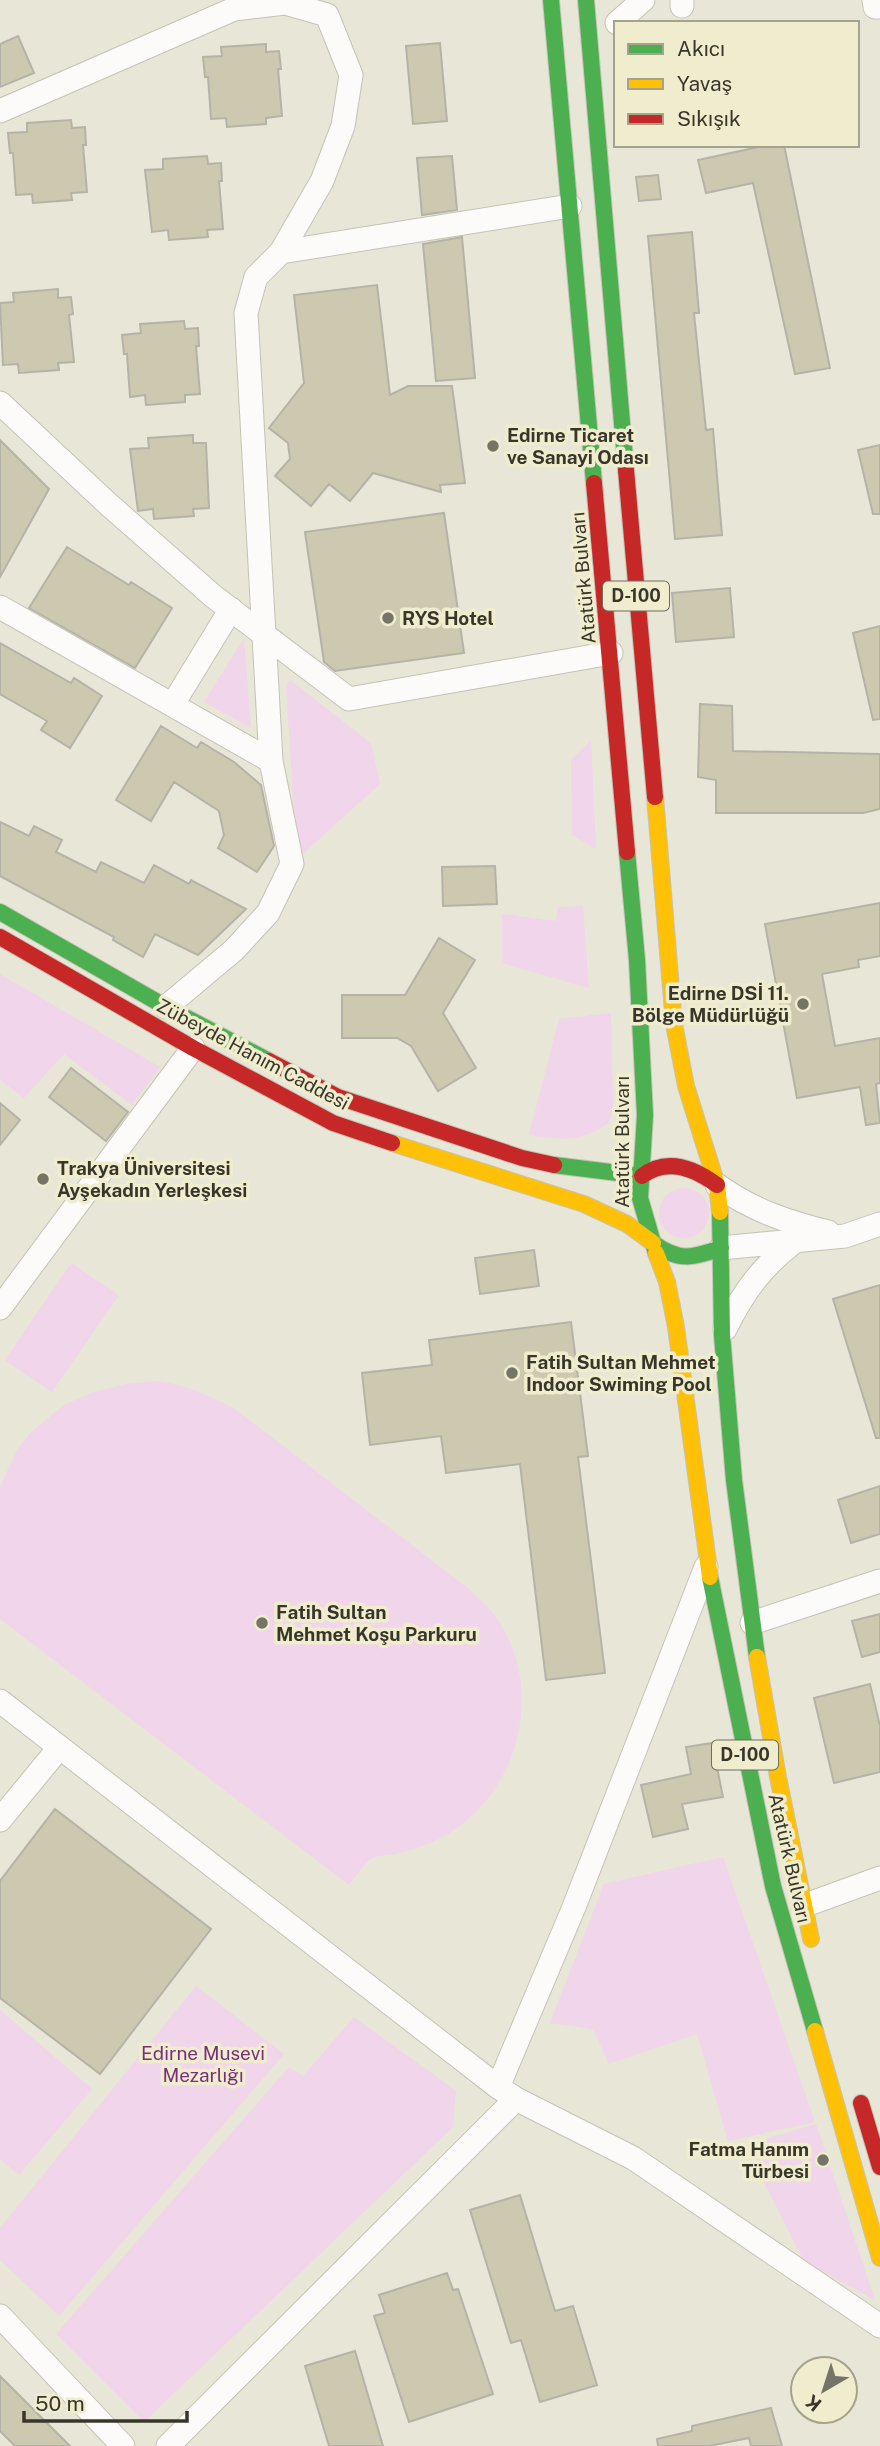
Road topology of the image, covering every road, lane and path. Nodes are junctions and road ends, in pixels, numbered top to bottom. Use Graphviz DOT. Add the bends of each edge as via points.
graph roads {
  1 [pos="551,0"];
  2 [pos="586,0"];
  3 [pos="643,0"];
  4 [pos="874,0"];
  5 [pos="880,6"];
  6 [pos="619,21"];
  7 [pos="614,25"];
  8 [pos="590,43"];
  9 [pos="0,111"];
  10 [pos="570,206"];
  11 [pos="281,252"];
  12 [pos="0,403"];
  13 [pos="0,607"];
  14 [pos="231,610"];
  15 [pos="264,636"];
  16 [pos="611,653"];
  17 [pos="173,704"];
  18 [pos="271,761"];
  19 [pos="0,912"];
  20 [pos="0,936"];
  21 [pos="166,1007"];
  22 [pos="193,1048"];
  23 [pos="642,1177"];
  24 [pos="717,1185"];
  25 [pos="880,1224"];
  26 [pos="845,1236"];
  27 [pos="795,1241"];
  28 [pos="653,1243"];
  29 [pos="721,1248"];
  30 [pos="0,1308"];
  31 [pos="722,1335"];
  32 [pos="708,1562"];
  33 [pos="880,1581"];
  34 [pos="752,1623"];
  35 [pos="0,1701"];
  36 [pos="59,1748"];
  37 [pos="0,1820"];
  38 [pos="880,1878"];
  39 [pos="803,1906"];
  40 [pos="814,1951"];
  41 [pos="855,2085"];
  42 [pos="507,2093"];
  43 [pos="880,2167"];
  44 [pos="880,2258"];
  45 [pos="0,2316"];
  46 [pos="880,2326"];
  47 [pos="123,2446"];
  48 [pos="168,2446"];
  1 -- 10 [label="main road, Atatürk Bulvarı / D-100"];
  2 -- 8 [label="main road, Atatürk Bulvarı / D-100"];
  3 -- 6 [label="street"];
  4 -- 5 [label="street" via="875,7"];
  7 -- 8 [label="street"];
  8 -- 24 [label="main road, Atatürk Bulvarı / D-100" via="674,1024 686,1086"];
  9 -- 11 [label="street" via="234,9 285,3 327,15 351,75 344,126 322,181"];
  10 -- 11 [label="street"];
  10 -- 16 [label="main road, Atatürk Bulvarı / D-100"];
  11 -- 15 [label="street" via="256,277 246,313"];
  12 -- 14 [label="street"];
  13 -- 17 [label="street"];
  14 -- 15 [label="street"];
  14 -- 17 [label="street"];
  15 -- 16 [label="street" via="349,699"];
  15 -- 18 [label="street"];
  16 -- 23 [label="main road, Atatürk Bulvarı / D-100" via="638,973 645,1115"];
  17 -- 18 [label="street"];
  18 -- 21 [label="street" via="292,864 268,913 234,950"];
  19 -- 21 [label="main road, Zübeyde Hanım Caddesi"];
  20 -- 22 [label="main road, Zübeyde Hanım Caddesi"];
  21 -- 23 [label="main road, Zübeyde Hanım Caddesi" via="338,1097 522,1158"];
  22 -- 28 [label="main road, Zübeyde Hanım Caddesi" via="333,1123 583,1204 627,1224"];
  22 -- 30 [label="street"];
  23 -- 24 [label="main road" via="665,1166 689,1167"];
  23 -- 28 [label="main road, Atatürk Bulvarı / D-100" via="642,1213"];
  24 -- 26 [label="street" via="768,1215"];
  24 -- 29 [label="main road, Atatürk Bulvarı / D-100"];
  25 -- 26 [label="street"];
  26 -- 27 [label="street"];
  27 -- 29 [label="street"];
  27 -- 31 [label="street" via="755,1277"];
  28 -- 29 [label="main road" via="676,1257"];
  28 -- 32 [label="main road, Atatürk Bulvarı / D-100" via="676,1326"];
  29 -- 31 [label="main road, Atatürk Bulvarı / D-100"];
  31 -- 34 [label="main road, Atatürk Bulvarı / D-100"];
  32 -- 42 [label="street"];
  32 -- 44 [label="main road, Atatürk Bulvarı / D-100" via="773,1886"];
  33 -- 34 [label="street"];
  34 -- 39 [label="main road, Atatürk Bulvarı / D-100"];
  35 -- 36 [label="street"];
  36 -- 37 [label="street"];
  36 -- 42 [label="street"];
  38 -- 39 [label="street"];
  39 -- 40 [label="main road, Atatürk Bulvarı / D-100"];
  41 -- 43 [label="main road"];
  42 -- 46 [label="street" via="633,2158"];
  42 -- 48 [label="street"];
  45 -- 47 [label="street"];
}
